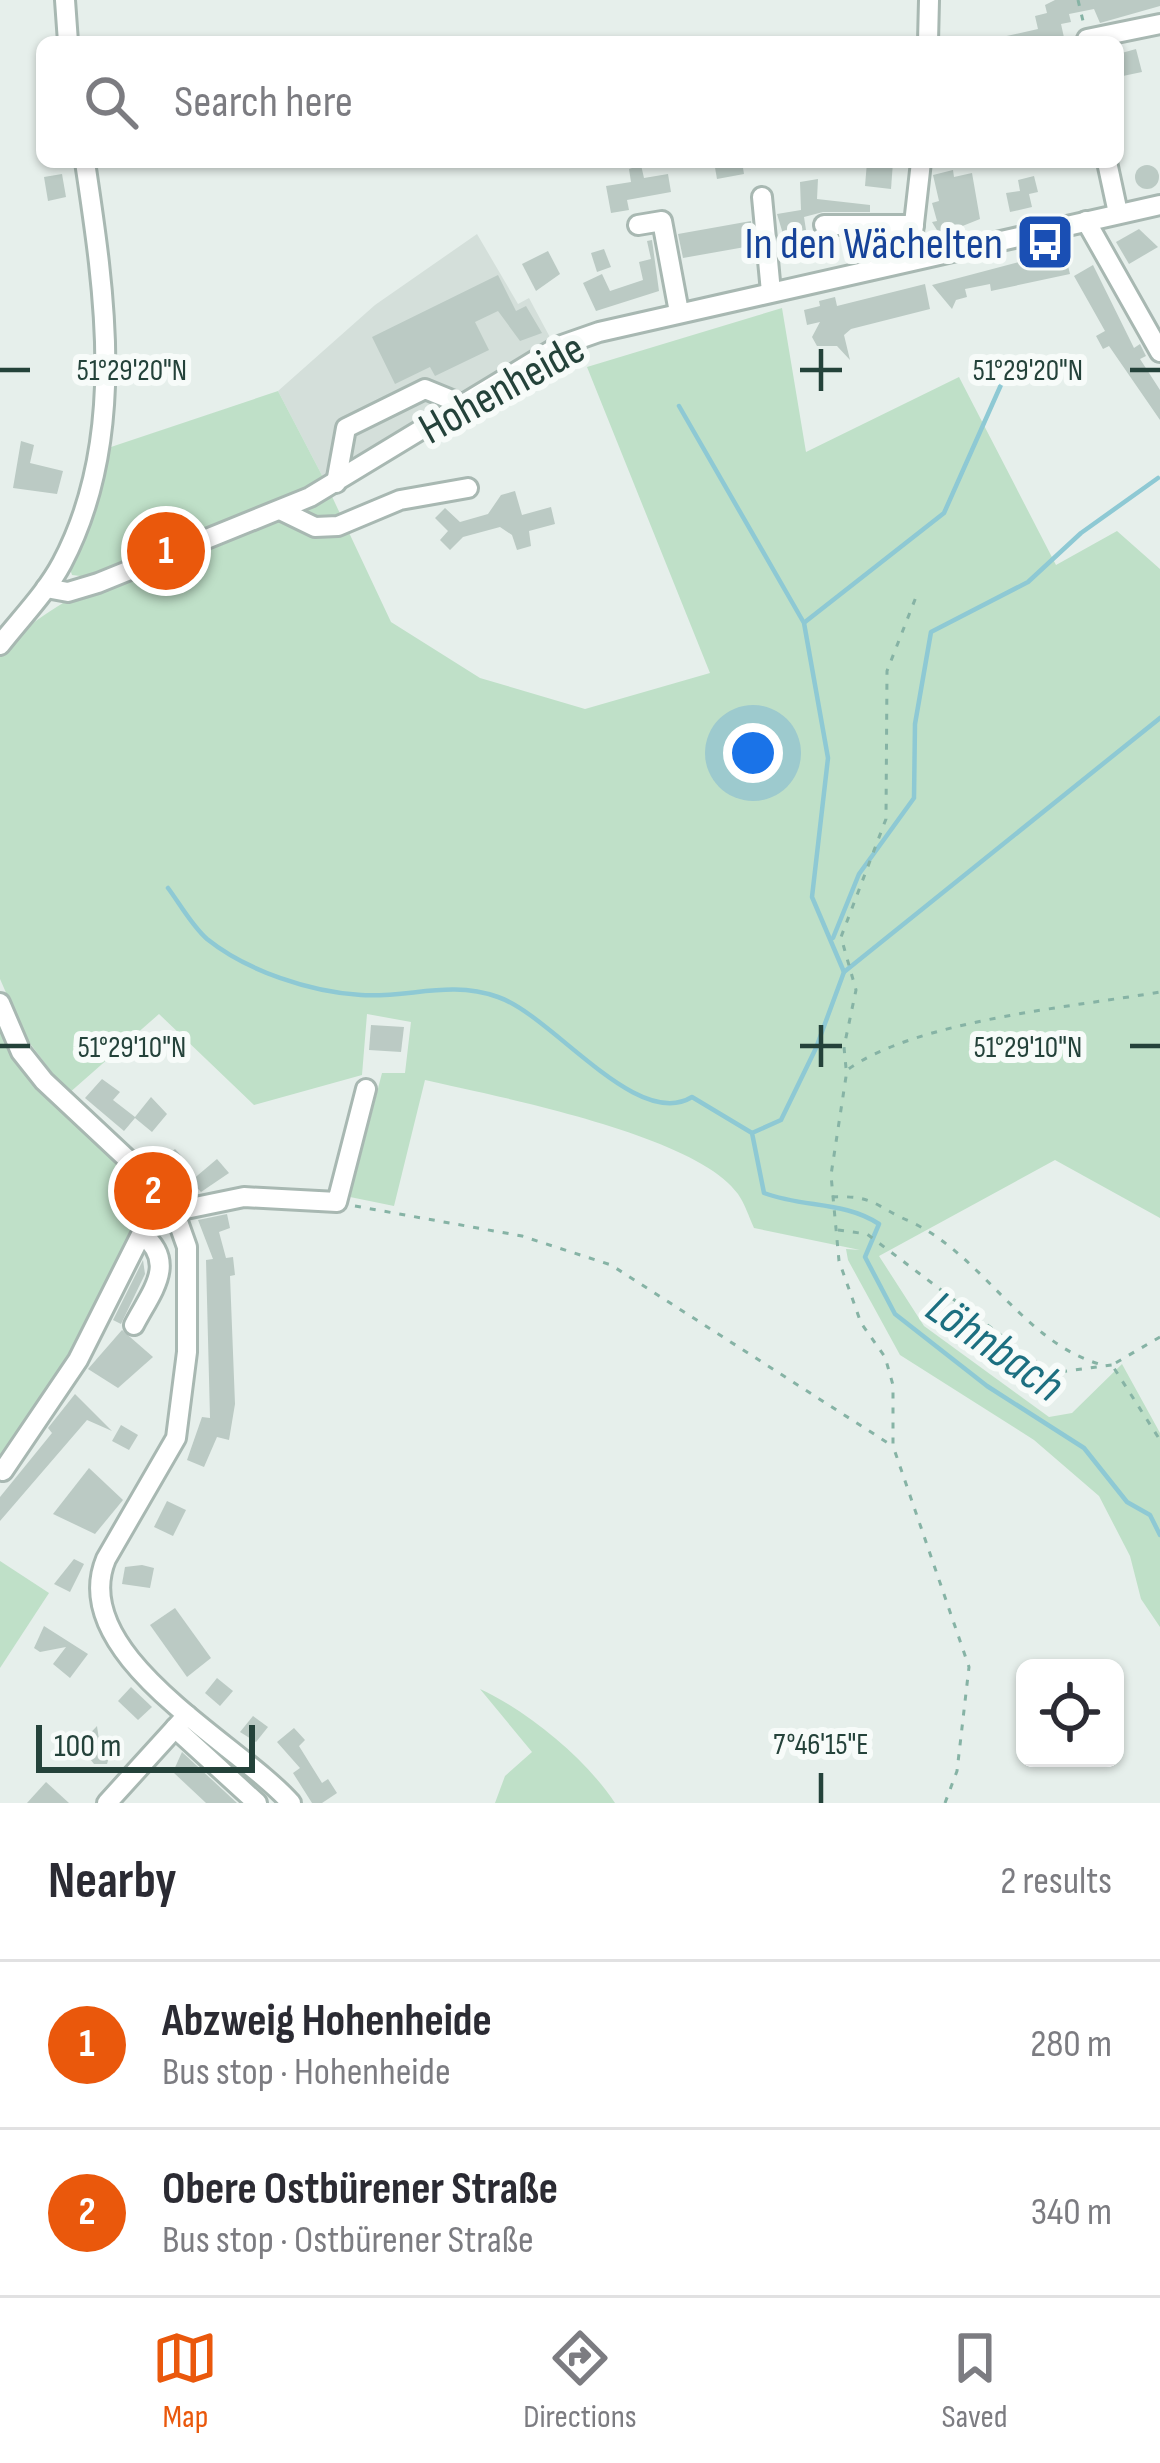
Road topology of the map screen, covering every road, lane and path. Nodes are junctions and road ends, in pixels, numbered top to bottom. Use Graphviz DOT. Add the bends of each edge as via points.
graph roads {
  1 [pos="65,0"];
  2 [pos="929,0"];
  3 [pos="1078,0"];
  4 [pos="1160,24"];
  5 [pos="1086,35"];
  6 [pos="68,36"];
  7 [pos="928,36"];
  8 [pos="86,168"];
  9 [pos="920,168"];
  10 [pos="1108,168"];
  11 [pos="761,197"];
  12 [pos="1160,205"];
  13 [pos="1118,213"];
  14 [pos="1086,221"];
  15 [pos="638,225"];
  16 [pos="824,225"];
  17 [pos="914,225"];
  18 [pos="910,259"];
  19 [pos="771,292"];
  20 [pos="679,311"];
  21 [pos="1160,352"];
  22 [pos="464,405"];
  23 [pos="336,483"];
  24 [pos="468,488"];
  25 [pos="280,510"];
  26 [pos="46,587"];
  27 [pos="916,598"];
  28 [pos="0,644"];
  29 [pos="1160,992"];
  30 [pos="0,1004"];
  31 [pos="847,1070"];
  32 [pos="366,1089"];
  33 [pos="163,1191"];
  34 [pos="831,1198"];
  35 [pos="338,1202"];
  36 [pos="176,1210"];
  37 [pos="836,1231"];
  38 [pos="142,1234"];
  39 [pos="134,1325"];
  40 [pos="1160,1337"];
  41 [pos="1100,1364"];
  42 [pos="1112,1365"];
  43 [pos="1160,1440"];
  44 [pos="893,1446"];
  45 [pos="3,1471"];
  46 [pos="181,1722"];
  47 [pos="106,1803"];
  48 [pos="257,1803"];
  49 [pos="291,1803"];
  50 [pos="945,1803"];
  1 -- 6 [label="street"];
  2 -- 7 [label="street"];
  3 -- 5 [label="path"];
  4 -- 5 [label="street"];
  8 -- 26 [label="street" via="104,284 100,428 85,511"];
  9 -- 17 [label="street"];
  10 -- 13 [label="street"];
  11 -- 19 [label="street"];
  12 -- 13 [label="street, Hohenheide"];
  13 -- 14 [label="street, Hohenheide"];
  14 -- 18 [label="street, Hohenheide"];
  14 -- 21 [label="street"];
  15 -- 20 [label="street" via="662,221"];
  16 -- 17 [label="street"];
  17 -- 18 [label="street"];
  18 -- 19 [label="street, Hohenheide"];
  19 -- 20 [label="street, Hohenheide"];
  20 -- 22 [label="street, Hohenheide" via="559,346"];
  22 -- 23 [label="street, Hohenheide"];
  22 -- 23 [label="street" via="425,389 346,428"];
  23 -- 25 [label="street, Hohenheide"];
  24 -- 25 [label="street" via="400,500 338,526 315,527"];
  25 -- 26 [label="street, Hohenheide" via="98,584 68,592"];
  26 -- 28 [label="street"];
  27 -- 31 [label="path" via="887,671 886,820 841,937 856,990"];
  29 -- 31 [label="path" via="957,1028"];
  30 -- 33 [label="street" via="44,1081"];
  31 -- 34 [label="path"];
  32 -- 35 [label="street"];
  33 -- 36 [label="street"];
  33 -- 38 [label="street"];
  34 -- 37 [label="path"];
  34 -- 41 [label="path" via="871,1198 924,1226 1065,1351"];
  35 -- 36 [label="street" via="244,1197"];
  35 -- 44 [label="path" via="522,1236 611,1265"];
  36 -- 46 [label="street" via="188,1291 176,1438 116,1537 98,1590 108,1627"];
  37 -- 41 [label="path" via="867,1234 1052,1373"];
  37 -- 44 [label="path" via="849,1291 893,1385"];
  38 -- 39 [label="street" via="163,1269"];
  38 -- 45 [label="street" via="50,1405"];
  40 -- 42 [label="path"];
  41 -- 42 [label="path"];
  42 -- 43 [label="path"];
  44 -- 50 [label="path" via="969,1667 957,1771"];
  46 -- 47 [label="street"];
  46 -- 48 [label="street"];
  46 -- 49 [label="street"];
}
